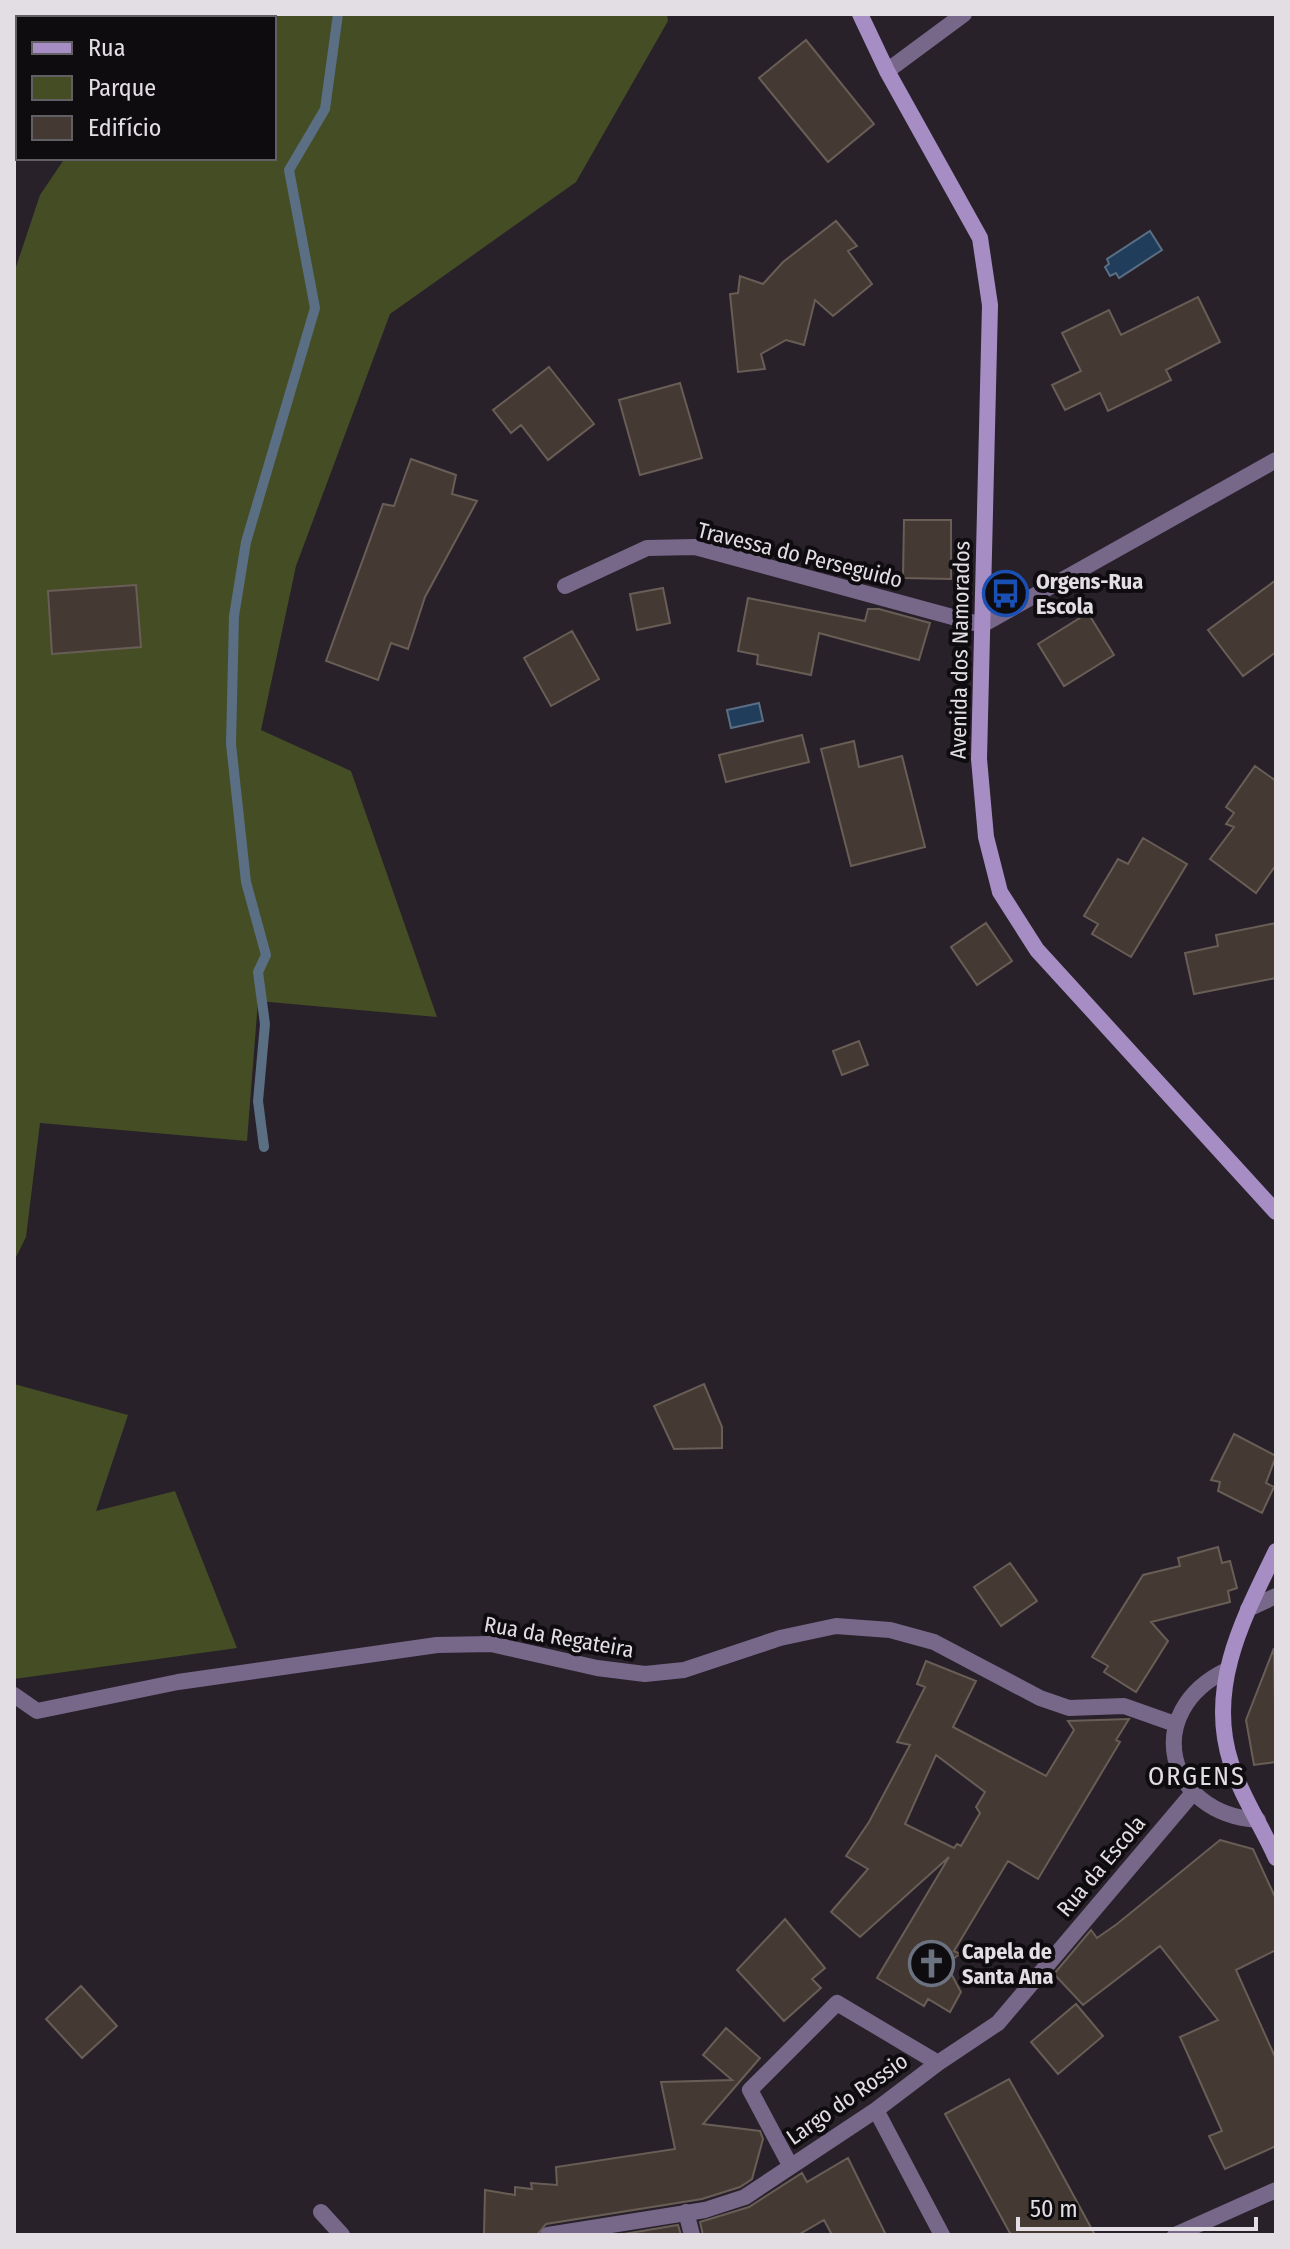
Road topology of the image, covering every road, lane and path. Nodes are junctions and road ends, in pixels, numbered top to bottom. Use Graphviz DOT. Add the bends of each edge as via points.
graph roads {
  1 [pos="860,14"];
  2 [pos="964,14"];
  3 [pos="887,71"];
  4 [pos="1276,460"];
  5 [pos="565,586"];
  6 [pos="982,625"];
  7 [pos="1276,1212"];
  8 [pos="1276,1551"];
  9 [pos="1276,1596"];
  10 [pos="1248,1609"];
  11 [pos="1227,1670"];
  12 [pos="14,1695"];
  13 [pos="1175,1724"];
  14 [pos="1192,1794"];
  15 [pos="1258,1820"];
  16 [pos="1276,1858"];
  17 [pos="938,2063"];
  18 [pos="876,2110"];
  19 [pos="790,2165"];
  20 [pos="1276,2190"];
  21 [pos="321,2212"];
  22 [pos="686,2212"];
  23 [pos="606,2231"];
  24 [pos="342,2235"];
  25 [pos="548,2235"];
  26 [pos="692,2235"];
  27 [pos="942,2235"];
  28 [pos="1175,2235"];
  1 -- 3 [label="street, Avenida dos Namorados"];
  2 -- 3 [label="street"];
  3 -- 6 [label="street, Avenida dos Namorados" via="980,238 990,305"];
  4 -- 6 [label="street"];
  5 -- 6 [label="street, Travessa do Perseguido" via="647,548 695,547"];
  6 -- 7 [label="street, Avenida dos Namorados" via="979,759 986,837 1000,892 1037,950"];
  8 -- 10 [label="street"];
  9 -- 10 [label="street"];
  10 -- 11 [label="street"];
  11 -- 13 [label="street" via="1202,1684 1185,1702"];
  11 -- 15 [label="street" via="1222,1693 1226,1743 1239,1785"];
  12 -- 13 [label="street, Rua da Regateira" via="37,1711 178,1682 437,1645 491,1644 645,1674 684,1670 780,1638 836,1626 890,1630 934,1642 1069,1708 1124,1706"];
  13 -- 14 [label="street" via="1173,1749"];
  14 -- 15 [label="street" via="1211,1809"];
  14 -- 17 [label="street, Rua da Escola" via="998,2023"];
  15 -- 16 [label="street"];
  17 -- 18 [label="street, Largo do Rossio"];
  17 -- 19 [label="street, Largo do Rossio" via="837,2003 750,2090"];
  18 -- 19 [label="street, Largo do Rossio"];
  18 -- 27 [label="street"];
  19 -- 22 [label="street" via="745,2197"];
  20 -- 28 [label="street"];
  21 -- 24 [label="street"];
  22 -- 23 [label="street"];
  22 -- 26 [label="street"];
  23 -- 25 [label="street"];
}
